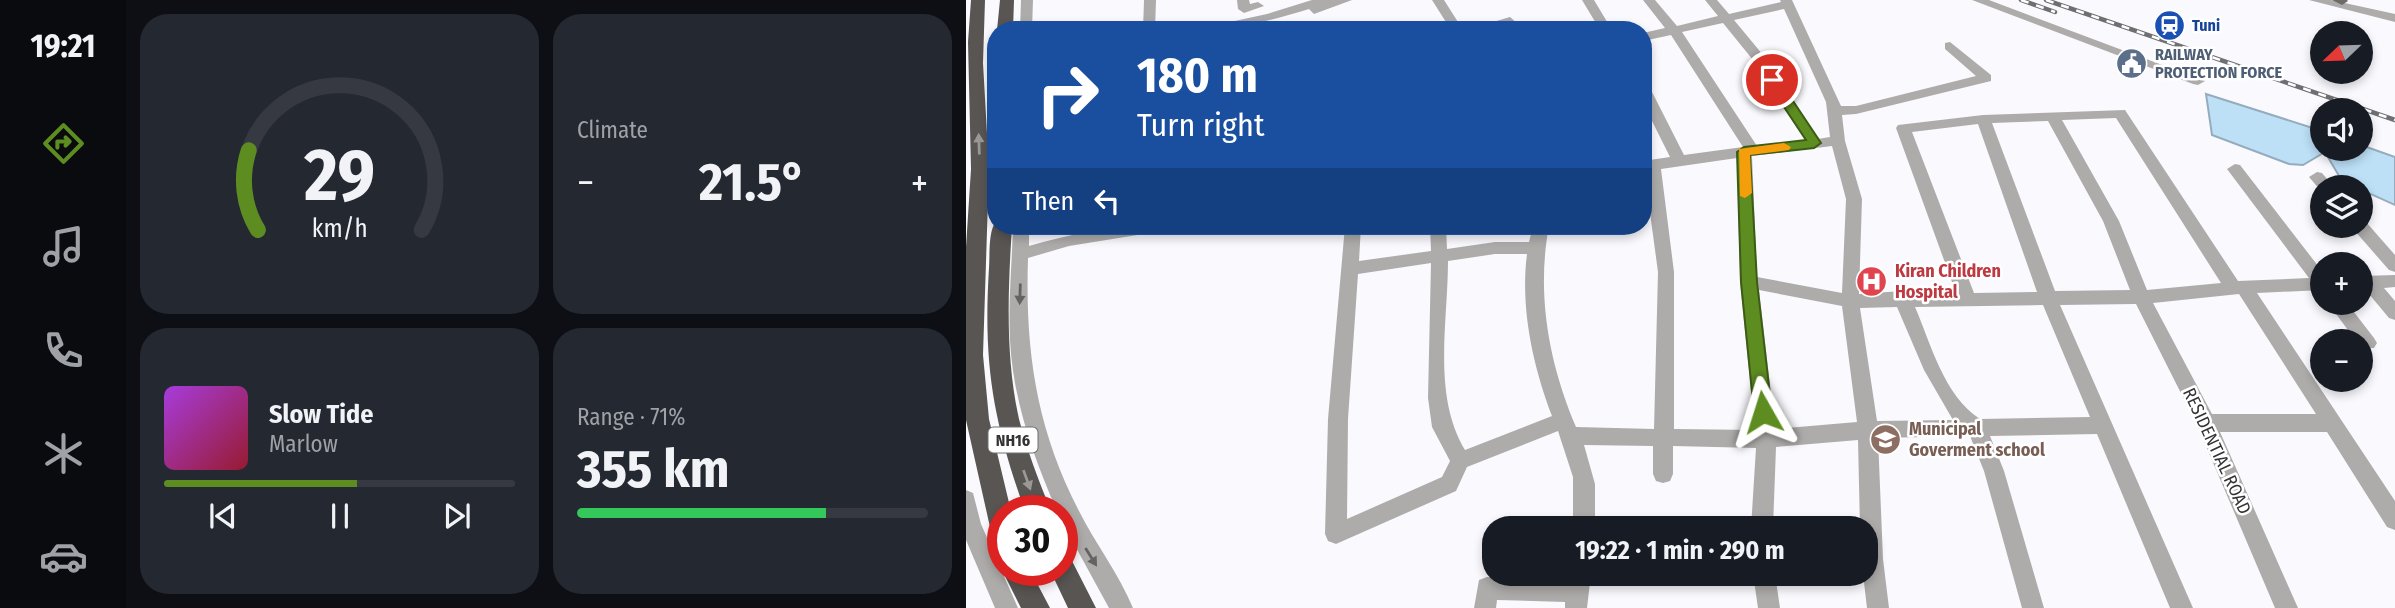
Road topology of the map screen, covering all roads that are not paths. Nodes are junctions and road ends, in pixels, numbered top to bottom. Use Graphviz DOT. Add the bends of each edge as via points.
graph roads {
  1 [pos="978,0"];
  2 [pos="1007,0"];
  3 [pos="1027,0"];
  4 [pos="1150,0"];
  5 [pos="1242,0"];
  6 [pos="1325,0"];
  7 [pos="1346,0"];
  8 [pos="1437,0"];
  9 [pos="1588,0"];
  10 [pos="1649,0"];
  11 [pos="1711,0"];
  12 [pos="1978,0"];
  13 [pos="2297,0"];
  14 [pos="1787,2"];
  15 [pos="2334,3"];
  16 [pos="1261,10"];
  17 [pos="1725,18"];
  18 [pos="2395,18"];
  19 [pos="1005,21"];
  20 [pos="1026,21"];
  21 [pos="1149,21"];
  22 [pos="1227,21"];
  23 [pos="1451,21"];
  24 [pos="1601,21"];
  25 [pos="2395,25"];
  26 [pos="1674,30"];
  27 [pos="1652,35"];
  28 [pos="1950,46"];
  29 [pos="2198,81"];
  30 [pos="1652,106"];
  31 [pos="1834,111"];
  32 [pos="2053,116"];
  33 [pos="1983,119"];
  34 [pos="1839,141"];
  35 [pos="1814,143"];
  36 [pos="1748,151"];
  37 [pos="1679,161"];
  38 [pos="1652,165"];
  39 [pos="2235,169"];
  40 [pos="1652,190"];
  41 [pos="1002,235"];
  42 [pos="1021,235"];
  43 [pos="1092,235"];
  44 [pos="1352,235"];
  45 [pos="1439,235"];
  46 [pos="1539,235"];
  47 [pos="2370,238"];
  48 [pos="1536,248"];
  49 [pos="1021,254"];
  50 [pos="1441,257"];
  51 [pos="2395,266"];
  52 [pos="2310,268"];
  53 [pos="1349,269"];
  54 [pos="2395,281"];
  55 [pos="1749,282"];
  56 [pos="2373,282"];
  57 [pos="2310,285"];
  58 [pos="2239,288"];
  59 [pos="2373,290"];
  60 [pos="2048,297"];
  61 [pos="2141,297"];
  62 [pos="1902,298"];
  63 [pos="1967,298"];
  64 [pos="1850,301"];
  65 [pos="2395,313"];
  66 [pos="2346,315"];
  67 [pos="2357,329"];
  68 [pos="1019,336"];
  69 [pos="969,345"];
  70 [pos="2206,423"];
  71 [pos="2332,423"];
  72 [pos="2102,425"];
  73 [pos="1566,428"];
  74 [pos="1976,428"];
  75 [pos="1868,430"];
  76 [pos="1664,438"];
  77 [pos="1766,439"];
  78 [pos="1460,461"];
  79 [pos="1662,474"];
  80 [pos="994,495"];
  81 [pos="1032,495"];
  82 [pos="966,500"];
  83 [pos="1585,516"];
  84 [pos="1763,516"];
  85 [pos="1868,516"];
  86 [pos="2395,520"];
  87 [pos="975,557"];
  88 [pos="1023,586"];
  89 [pos="1071,586"];
  90 [pos="1766,586"];
  91 [pos="1875,586"];
  92 [pos="1578,591"];
  93 [pos="1007,608"];
  94 [pos="1036,608"];
  95 [pos="1082,608"];
  96 [pos="1122,608"];
  97 [pos="1485,608"];
  98 [pos="1769,608"];
  99 [pos="1878,608"];
  100 [pos="2033,608"];
  101 [pos="2182,608"];
  102 [pos="2287,608"];
  69 -- 1 [label="highway, NH16, one-way" via="979,212"];
  2 -- 19 [label="highway"];
  3 -- 20 [label="street"];
  4 -- 21 [label="street"];
  5 -- 16 [label="street" via="1244,9"];
  6 -- 16 [label="street"];
  7 -- 16 [label="street" via="1306,12"];
  8 -- 23 [label="street"];
  9 -- 24 [label="street"];
  10 -- 26 [label="street"];
  11 -- 17 [label="street"];
  12 -- 29 [label="street"];
  13 -- 15 [label="street"];
  14 -- 17 [label="street"];
  14 -- 31 [label="street"];
  15 -- 18 [label="street"];
  15 -- 25 [label="street"];
  16 -- 22 [label="street"];
  17 -- 26 [label="street"];
  17 -- 35 [label="street" via="1758,58"];
  26 -- 27 [label="street"];
  26 -- 36 [label="street"];
  28 -- 31 [label="street" via="1986,78 1856,110"];
  30 -- 37 [label="street"];
  31 -- 34 [label="street"];
  32 -- 33 [label="street"];
  32 -- 58 [label="street" via="2120,113"];
  32 -- 61 [label="street, RESIDENTIAL ROAD" via="2111,220"];
  33 -- 60 [label="street"];
  33 -- 63 [label="street" via="1903,128"];
  34 -- 35 [label="street"];
  34 -- 64 [label="street" via="1854,199"];
  35 -- 36 [label="street"];
  36 -- 37 [label="street"];
  36 -- 55 [label="street"];
  37 -- 38 [label="street"];
  39 -- 52 [label="street"];
  40 -- 76 [label="street" via="1666,272"];
  41 -- 81 [label="highway, NH16, one-way" via="999,367 1014,444"];
  42 -- 49 [label="street"];
  43 -- 49 [label="street"];
  44 -- 53 [label="street"];
  45 -- 50 [label="street"];
  46 -- 48 [label="street"];
  47 -- 51 [label="street"];
  48 -- 50 [label="street" via="1495,248"];
  48 -- 73 [label="street" via="1531,272 1534,307"];
  49 -- 68 [label="street, one-way"];
  50 -- 53 [label="street"];
  50 -- 78 [label="street" via="1434,343 1441,424"];
  53 -- 78 [label="street" via="1338,419 1336,534 1449,484"];
  54 -- 56 [label="street"];
  55 -- 64 [label="street"];
  55 -- 77 [label="street"];
  57 -- 58 [label="street"];
  58 -- 61 [label="street"];
  58 -- 71 [label="street"];
  59 -- 65 [label="street"];
  60 -- 61 [label="street"];
  60 -- 63 [label="street"];
  60 -- 72 [label="street"];
  61 -- 70 [label="street, RESIDENTIAL ROAD"];
  62 -- 63 [label="street"];
  62 -- 64 [label="street"];
  62 -- 74 [label="street" via="1948,402 1965,423"];
  64 -- 75 [label="street"];
  66 -- 67 [label="street"];
  68 -- 69 [label="street"];
  68 -- 96 [label="street, one-way" via="1034,428 1083,544"];
  69 -- 80 [label="highway, NH16" via="984,458"];
  70 -- 71 [label="street"];
  70 -- 102 [label="street, RESIDENTIAL ROAD"];
  71 -- 86 [label="street"];
  72 -- 74 [label="street"];
  72 -- 101 [label="street"];
  73 -- 76 [label="street"];
  73 -- 78 [label="street"];
  73 -- 83 [label="street" via="1583,470"];
  74 -- 75 [label="street"];
  74 -- 100 [label="street" via="1994,471"];
  75 -- 77 [label="street"];
  75 -- 85 [label="street"];
  76 -- 77 [label="street"];
  76 -- 79 [label="street"];
  77 -- 84 [label="street"];
  82 -- 87 [label="street"];
  87 -- 93 [label="street"];
  88 -- 94 [label="highway"];
  89 -- 95 [label="highway"];
  90 -- 98 [label="street"];
  91 -- 99 [label="street"];
  92 -- 97 [label="street" via="1486,588"];
}
